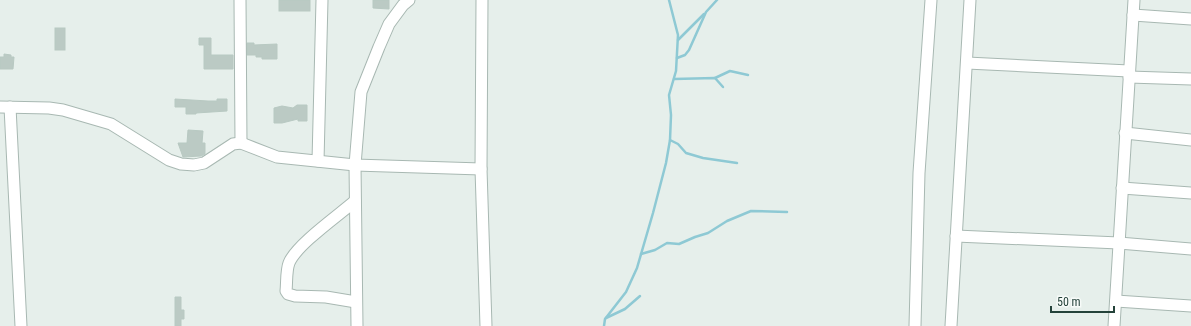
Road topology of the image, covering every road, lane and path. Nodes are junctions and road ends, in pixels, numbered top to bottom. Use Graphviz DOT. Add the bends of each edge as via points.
graph roads {
  1 [pos="240,0"];
  2 [pos="322,0"];
  3 [pos="409,0"];
  4 [pos="482,0"];
  5 [pos="931,0"];
  6 [pos="970,0"];
  7 [pos="1134,0"];
  8 [pos="1133,15"];
  9 [pos="1191,19"];
  10 [pos="967,63"];
  11 [pos="1129,74"];
  12 [pos="1191,80"];
  13 [pos="5,107"];
  14 [pos="1125,133"];
  15 [pos="1191,140"];
  16 [pos="241,143"];
  17 [pos="318,161"];
  18 [pos="355,165"];
  19 [pos="481,170"];
  20 [pos="1122,188"];
  21 [pos="1191,193"];
  22 [pos="355,201"];
  23 [pos="956,236"];
  24 [pos="1119,243"];
  25 [pos="1191,249"];
  26 [pos="1116,301"];
  27 [pos="356,302"];
  28 [pos="1191,306"];
  29 [pos="21,326"];
  30 [pos="357,326"];
  31 [pos="486,326"];
  32 [pos="915,326"];
  33 [pos="951,326"];
  34 [pos="1114,326"];
  1 -- 16 [label="street"];
  2 -- 17 [label="street"];
  3 -- 18 [label="street" via="390,24 361,92"];
  4 -- 19 [label="street"];
  5 -- 32 [label="street" via="919,173"];
  6 -- 10 [label="street"];
  7 -- 8 [label="street"];
  8 -- 9 [label="street"];
  8 -- 11 [label="street"];
  10 -- 11 [label="street"];
  10 -- 23 [label="street"];
  11 -- 12 [label="street"];
  11 -- 14 [label="street"];
  13 -- 16 [label="street" via="63,110 111,124 169,160 181,164 204,163 233,144"];
  13 -- 29 [label="street"];
  14 -- 15 [label="street"];
  14 -- 20 [label="street"];
  16 -- 17 [label="street" via="277,157"];
  17 -- 18 [label="street"];
  18 -- 19 [label="street"];
  18 -- 22 [label="street"];
  19 -- 31 [label="street"];
  20 -- 21 [label="street"];
  20 -- 24 [label="street"];
  22 -- 27 [label="street"];
  22 -- 27 [label="street" via="311,238 292,258 288,265 286,291 295,296 326,297"];
  23 -- 24 [label="street"];
  23 -- 33 [label="street"];
  24 -- 25 [label="street"];
  24 -- 26 [label="street"];
  26 -- 28 [label="street"];
  26 -- 34 [label="street"];
  27 -- 30 [label="street"];
}
